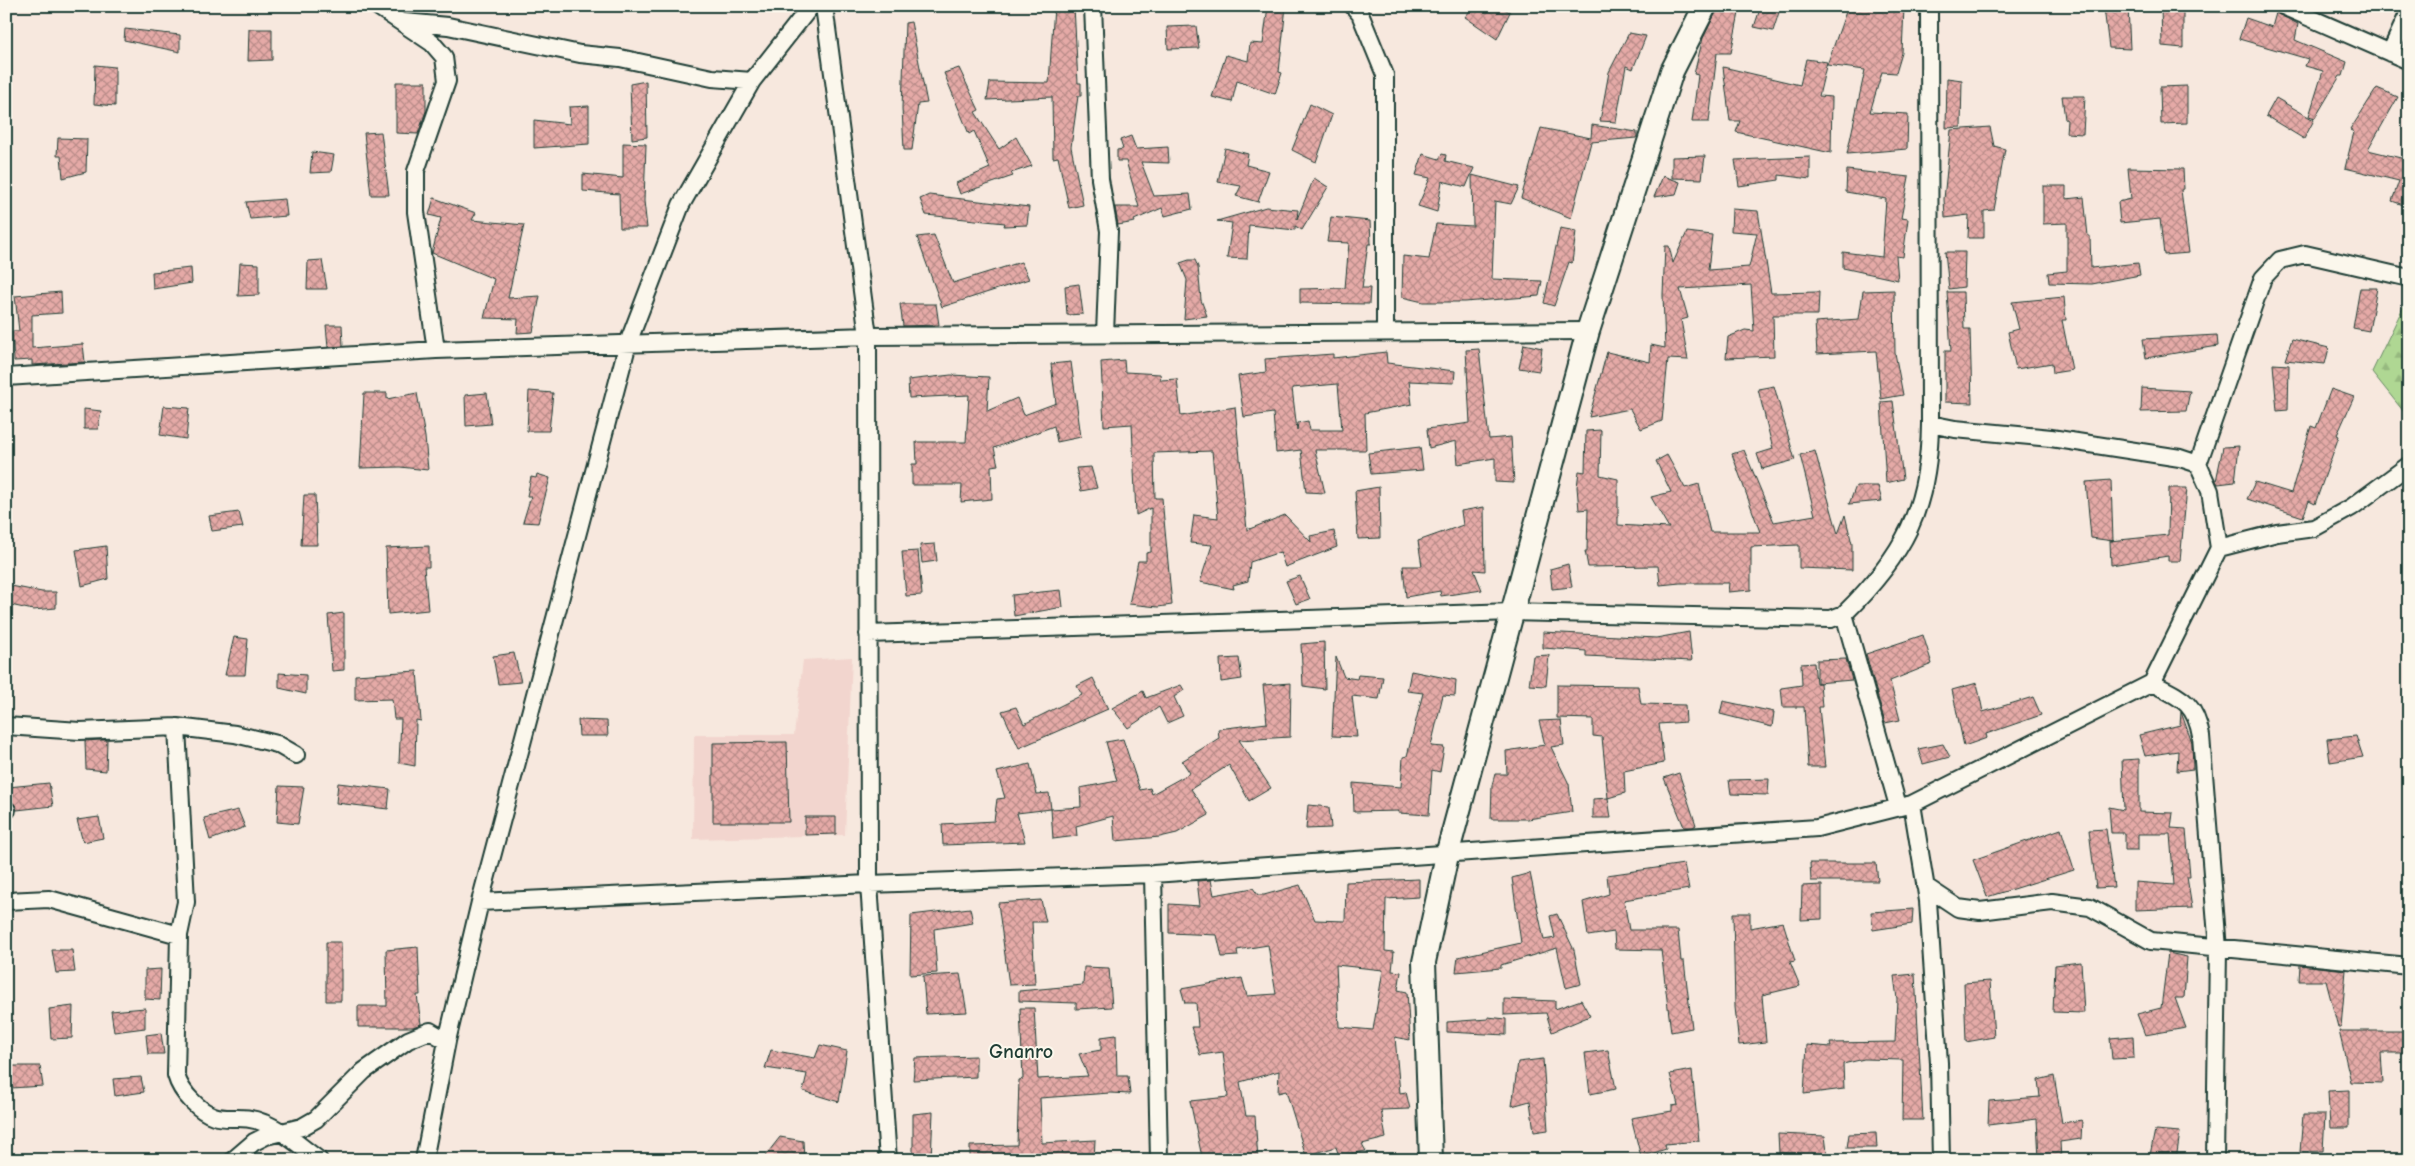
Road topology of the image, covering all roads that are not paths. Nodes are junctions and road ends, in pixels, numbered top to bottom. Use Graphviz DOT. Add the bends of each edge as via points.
graph roads {
  1 [pos="377,6"];
  2 [pos="811,6"];
  3 [pos="824,6"];
  4 [pos="1093,6"];
  5 [pos="1352,6"];
  6 [pos="1705,6"];
  7 [pos="1929,6"];
  8 [pos="2283,6"];
  9 [pos="2409,12"];
  10 [pos="401,21"];
  11 [pos="2390,53"];
  12 [pos="2409,61"];
  13 [pos="752,81"];
  14 [pos="2409,278"];
  15 [pos="1588,331"];
  16 [pos="1385,332"];
  17 [pos="1105,334"];
  18 [pos="868,336"];
  19 [pos="628,343"];
  20 [pos="436,350"];
  21 [pos="6,377"];
  22 [pos="1930,424"];
  23 [pos="2198,464"];
  24 [pos="2409,465"];
  25 [pos="2219,548"];
  26 [pos="1512,612"];
  27 [pos="1844,614"];
  28 [pos="868,634"];
  29 [pos="2152,683"];
  30 [pos="6,726"];
  31 [pos="177,727"];
  32 [pos="296,755"];
  33 [pos="1905,805"];
  34 [pos="1447,855"];
  35 [pos="1153,874"];
  36 [pos="869,884"];
  37 [pos="1925,886"];
  38 [pos="6,900"];
  39 [pos="480,902"];
  40 [pos="179,935"];
  41 [pos="2218,949"];
  42 [pos="2409,966"];
  43 [pos="447,1042"];
  44 [pos="283,1133"];
  45 [pos="233,1160"];
  46 [pos="319,1160"];
  47 [pos="424,1160"];
  48 [pos="888,1160"];
  49 [pos="1159,1160"];
  50 [pos="1431,1160"];
  51 [pos="1941,1160"];
  52 [pos="2214,1160"];
  1 -- 10 [label="street"];
  2 -- 13 [label="street"];
  3 -- 18 [label="street"];
  4 -- 17 [label="street" via="1100,179 1109,231"];
  5 -- 16 [label="street" via="1360,14 1385,75"];
  6 -- 15 [label="main road" via="1672,71"];
  7 -- 22 [label="street"];
  8 -- 11 [label="street"];
  9 -- 11 [label="street"];
  10 -- 13 [label="street" via="448,26 712,78"];
  10 -- 20 [label="street" via="432,43 444,57 447,81 416,171 416,212"];
  11 -- 12 [label="street"];
  13 -- 19 [label="street" via="681,205"];
  14 -- 23 [label="street" via="2305,254 2280,260 2263,278"];
  15 -- 16 [label="street"];
  15 -- 26 [label="main road"];
  16 -- 17 [label="street"];
  17 -- 18 [label="street"];
  18 -- 19 [label="street"];
  18 -- 28 [label="street"];
  19 -- 20 [label="street"];
  19 -- 39 [label="street"];
  20 -- 21 [label="street"];
  22 -- 23 [label="street" via="2051,438 2180,458"];
  22 -- 27 [label="street" via="1930,455 1921,498 1907,537 1885,571"];
  23 -- 25 [label="street" via="2210,491"];
  24 -- 25 [label="street" via="2352,507 2314,528 2277,533"];
  25 -- 29 [label="street"];
  26 -- 27 [label="street" via="1831,619"];
  26 -- 28 [label="street"];
  26 -- 34 [label="main road"];
  27 -- 33 [label="street"];
  28 -- 36 [label="street"];
  29 -- 33 [label="street"];
  29 -- 41 [label="street" via="2187,701 2198,718"];
  30 -- 31 [label="street" via="80,731"];
  31 -- 32 [label="street" via="236,734 277,744"];
  31 -- 40 [label="street" via="186,902"];
  33 -- 34 [label="street" via="1817,828"];
  33 -- 37 [label="street"];
  34 -- 35 [label="street"];
  34 -- 50 [label="main road" via="1424,962"];
  35 -- 36 [label="street"];
  35 -- 49 [label="street"];
  36 -- 39 [label="street"];
  36 -- 48 [label="street"];
  37 -- 41 [label="street" via="1958,908 1980,911 2052,902 2090,907 2151,942"];
  37 -- 51 [label="street" via="1939,1063"];
  38 -- 40 [label="street" via="49,899"];
  39 -- 43 [label="street"];
  40 -- 44 [label="street" via="178,1084 184,1094 211,1117 262,1122"];
  41 -- 42 [label="street"];
  41 -- 52 [label="street"];
  43 -- 44 [label="street" via="430,1031 408,1040 364,1071 316,1119"];
  43 -- 47 [label="street"];
  44 -- 45 [label="street" via="254,1142"];
  44 -- 46 [label="street"];
}
